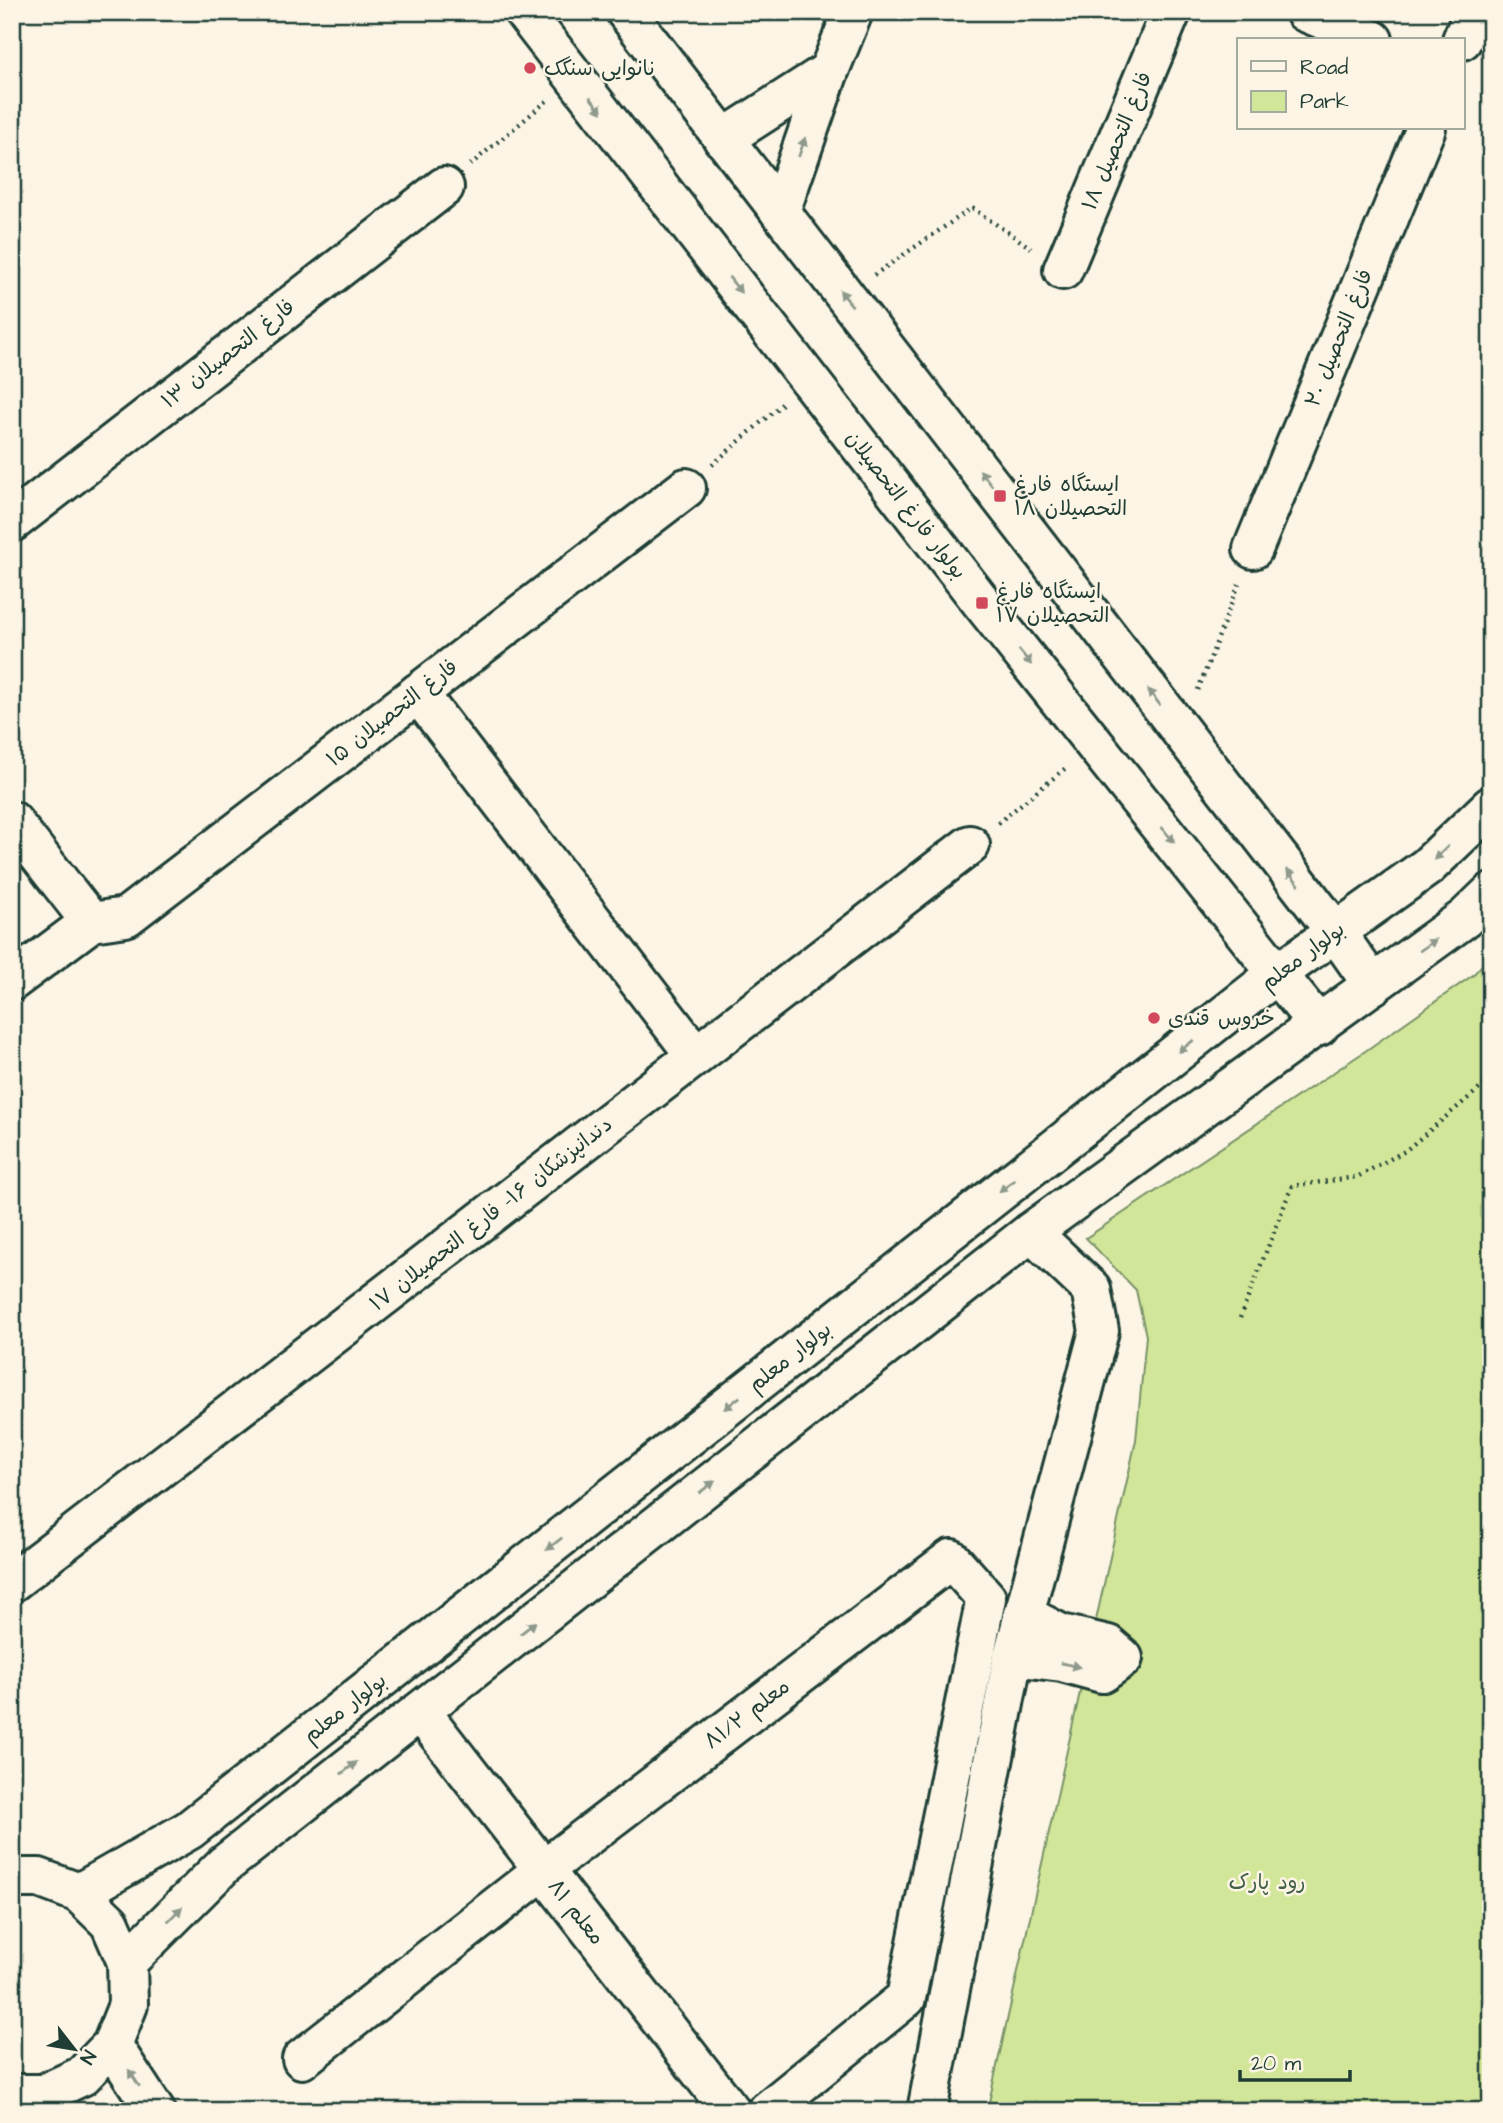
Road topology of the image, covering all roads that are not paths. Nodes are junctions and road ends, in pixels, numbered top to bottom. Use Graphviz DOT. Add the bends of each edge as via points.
graph roads {
  1 [pos="524,12"];
  2 [pos="626,12"];
  3 [pos="853,12"];
  4 [pos="1171,12"];
  5 [pos="1305,12"];
  6 [pos="1474,12"];
  7 [pos="1368,38"];
  8 [pos="1463,38"];
  9 [pos="829,71"];
  10 [pos="1425,130"];
  11 [pos="723,139"];
  12 [pos="444,187"];
  13 [pos="779,212"];
  14 [pos="1063,270"];
  15 [pos="686,488"];
  16 [pos="12,522"];
  17 [pos="1253,549"];
  18 [pos="418,693"];
  19 [pos="1491,806"];
  20 [pos="12,821"];
  21 [pos="970,845"];
  22 [pos="1491,893"];
  23 [pos="91,922"];
  24 [pos="1335,931"];
  25 [pos="1278,973"];
  26 [pos="12,981"];
  27 [pos="1373,985"];
  28 [pos="1320,1026"];
  29 [pos="696,1056"];
  30 [pos="1031,1232"];
  31 [pos="12,1582"];
  32 [pos="1023,1614"];
  33 [pos="1013,1656"];
  34 [pos="421,1712"];
  35 [pos="543,1870"];
  36 [pos="12,1878"];
  37 [pos="79,1893"];
  38 [pos="127,1962"];
  39 [pos="113,2045"];
  40 [pos="302,2059"];
  41 [pos="40,2099"];
  42 [pos="155,2111"];
  43 [pos="731,2111"];
  44 [pos="767,2111"];
  45 [pos="926,2111"];
  1 -- 25 [label="street, بولوار فارغ التحصیلان, one-way" via="974,593"];
  2 -- 11 [label="street"];
  3 -- 9 [label="street"];
  4 -- 14 [label="street, فارغ التحصیل ۱۸"];
  5 -- 7 [label="street"];
  6 -- 8 [label="street"];
  9 -- 11 [label="street"];
  13 -- 9 [label="street, one-way"];
  10 -- 17 [label="street, فارغ التحصیل ۲۰"];
  11 -- 13 [label="street"];
  12 -- 16 [label="street, فارغ التحصیلان ۱۳"];
  24 -- 13 [label="street, one-way"];
  15 -- 18 [label="street, فارغ التحصیلان ۱۵"];
  18 -- 23 [label="street, فارغ التحصیلان ۱۵" via="126,917"];
  18 -- 29 [label="street"];
  19 -- 24 [label="street, بولوار معلم, one-way" via="1427,867"];
  20 -- 23 [label="street"];
  21 -- 29 [label="street, دندانپزشکان ۱۶- فارغ التحصیلان ۱۷"];
  27 -- 22 [label="street, one-way" via="1465,918"];
  23 -- 26 [label="street"];
  24 -- 25 [label="street, بولوار معلم"];
  24 -- 27 [label="street"];
  25 -- 28 [label="street, بولوار فارغ التحصیلان"];
  25 -- 37 [label="street, بولوار معلم, one-way" via="189,1830"];
  27 -- 28 [label="street"];
  28 -- 30 [label="street"];
  29 -- 31 [label="street, دندانپزشکان ۱۶- فارغ التحصیلان ۱۷"];
  30 -- 32 [label="street" via="1091,1289 1099,1331"];
  34 -- 30 [label="street, one-way"];
  32 -- 33 [label="street"];
  33 -- 32 [label="street, one-way" via="1102,1673 1124,1658 1108,1644 1061,1634"];
  33 -- 45 [label="street"];
  34 -- 35 [label="street, معلم ۸۱"];
  38 -- 34 [label="street, one-way" via="224,1866"];
  35 -- 40 [label="street, معلم ۸۱/۲"];
  35 -- 43 [label="street, معلم ۸۱"];
  35 -- 44 [label="street, معلم ۸۱/۲" via="951,1559 986,1598 906,1998"];
  36 -- 37 [label="street" via="39,1878"];
  37 -- 38 [label="street" via="110,1923"];
  38 -- 39 [label="street" via="128,2005"];
  39 -- 41 [label="street" via="82,2076"];
  42 -- 39 [label="street, one-way"];
}
